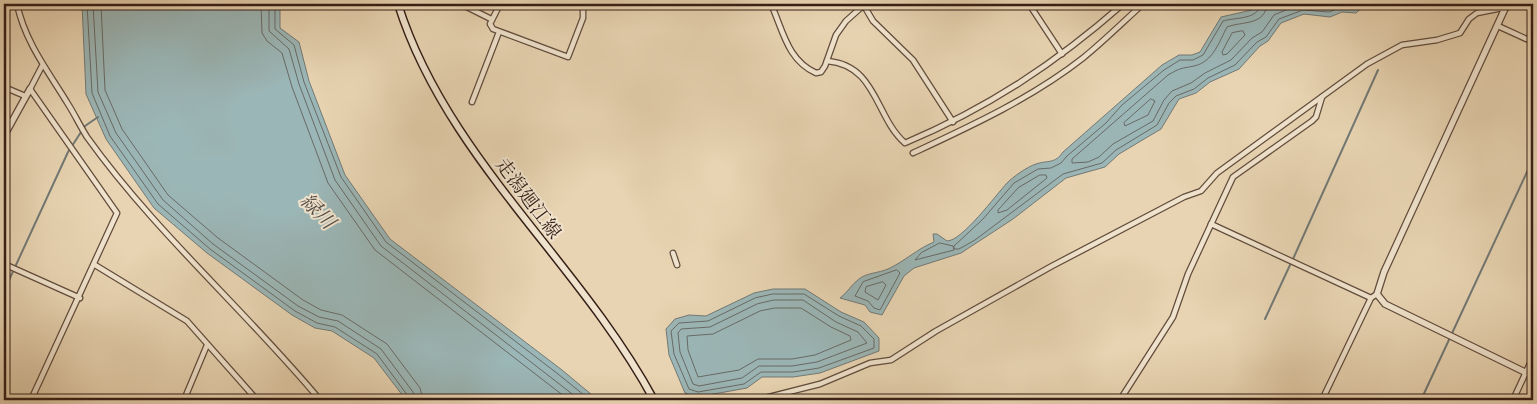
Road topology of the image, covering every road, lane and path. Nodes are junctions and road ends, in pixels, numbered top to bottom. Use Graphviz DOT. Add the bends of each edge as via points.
graph roads {
  1 [pos="17,4"];
  2 [pos="398,4"];
  3 [pos="500,4"];
  4 [pos="583,4"];
  5 [pos="770,4"];
  6 [pos="864,4"];
  7 [pos="1029,4"];
  8 [pos="1123,4"];
  9 [pos="1133,4"];
  10 [pos="1142,4"];
  11 [pos="1522,4"];
  12 [pos="1507,5"];
  13 [pos="465,6"];
  14 [pos="1136,9"];
  15 [pos="491,19"];
  16 [pos="1498,26"];
  17 [pos="4,31"];
  18 [pos="499,32"];
  19 [pos="4,41"];
  20 [pos="1533,42"];
  21 [pos="4,53"];
  22 [pos="1062,54"];
  23 [pos="827,61"];
  24 [pos="42,66"];
  25 [pos="4,68"];
  26 [pos="4,87"];
  27 [pos="30,89"];
  28 [pos="25,96"];
  29 [pos="1322,97"];
  30 [pos="472,102"];
  31 [pos="953,122"];
  32 [pos="4,136"];
  33 [pos="913,154"];
  34 [pos="1211,224"];
  35 [pos="673,253"];
  36 [pos="4,264"];
  37 [pos="95,265"];
  38 [pos="677,266"];
  39 [pos="1377,294"];
  40 [pos="80,298"];
  41 [pos="1370,298"];
  42 [pos="207,345"];
  43 [pos="1533,357"];
  44 [pos="1526,373"];
  45 [pos="1533,376"];
  46 [pos="31,400"];
  47 [pos="184,400"];
  48 [pos="257,400"];
  49 [pos="320,400"];
  50 [pos="654,400"];
  51 [pos="757,400"];
  52 [pos="1120,400"];
  53 [pos="1322,400"];
  54 [pos="1513,400"];
  1 -- 24 [label="street" via="22,25"];
  2 -- 50 [label="main road, 走潟廻江線" via="421,64 456,124 612,332"];
  3 -- 15 [label="street"];
  4 -- 18 [label="street" via="583,18 568,57"];
  5 -- 23 [label="street" via="789,50 797,61 816,73"];
  6 -- 23 [label="street" via="846,20"];
  6 -- 31 [label="street" via="873,21 913,60"];
  7 -- 22 [label="street"];
  8 -- 22 [label="street"];
  9 -- 14 [label="street"];
  10 -- 14 [label="street"];
  11 -- 12 [label="street"];
  12 -- 16 [label="street"];
  12 -- 29 [label="street" via="1477,13 1460,33 1388,52"];
  13 -- 15 [label="street"];
  14 -- 33 [label="street" via="1082,58 1043,85 982,121"];
  15 -- 18 [label="street" via="490,24"];
  16 -- 20 [label="street"];
  16 -- 39 [label="street" via="1384,272"];
  17 -- 19 [label="street"];
  18 -- 30 [label="street"];
  21 -- 25 [label="street"];
  22 -- 31 [label="street" via="995,100"];
  23 -- 31 [label="street" via="839,62 868,82 890,126 905,143"];
  24 -- 27 [label="street"];
  24 -- 49 [label="street" via="86,135 131,193"];
  26 -- 28 [label="street"];
  27 -- 28 [label="street"];
  27 -- 37 [label="street" via="117,213"];
  28 -- 32 [label="street"];
  29 -- 34 [label="street" via="1312,121 1233,177"];
  29 -- 51 [label="street" via="1216,173 1201,190 1052,266 891,360 870,363 820,384"];
  34 -- 41 [label="street"];
  34 -- 52 [label="street" via="1173,317"];
  35 -- 38 [label="street"];
  36 -- 40 [label="street"];
  37 -- 40 [label="street"];
  37 -- 42 [label="street" via="187,322"];
  39 -- 41 [label="street"];
  39 -- 44 [label="street" via="1385,304"];
  40 -- 46 [label="street"];
  41 -- 53 [label="street"];
  42 -- 47 [label="street"];
  42 -- 48 [label="street"];
  43 -- 44 [label="street"];
  44 -- 45 [label="street"];
  44 -- 54 [label="street"];
}
